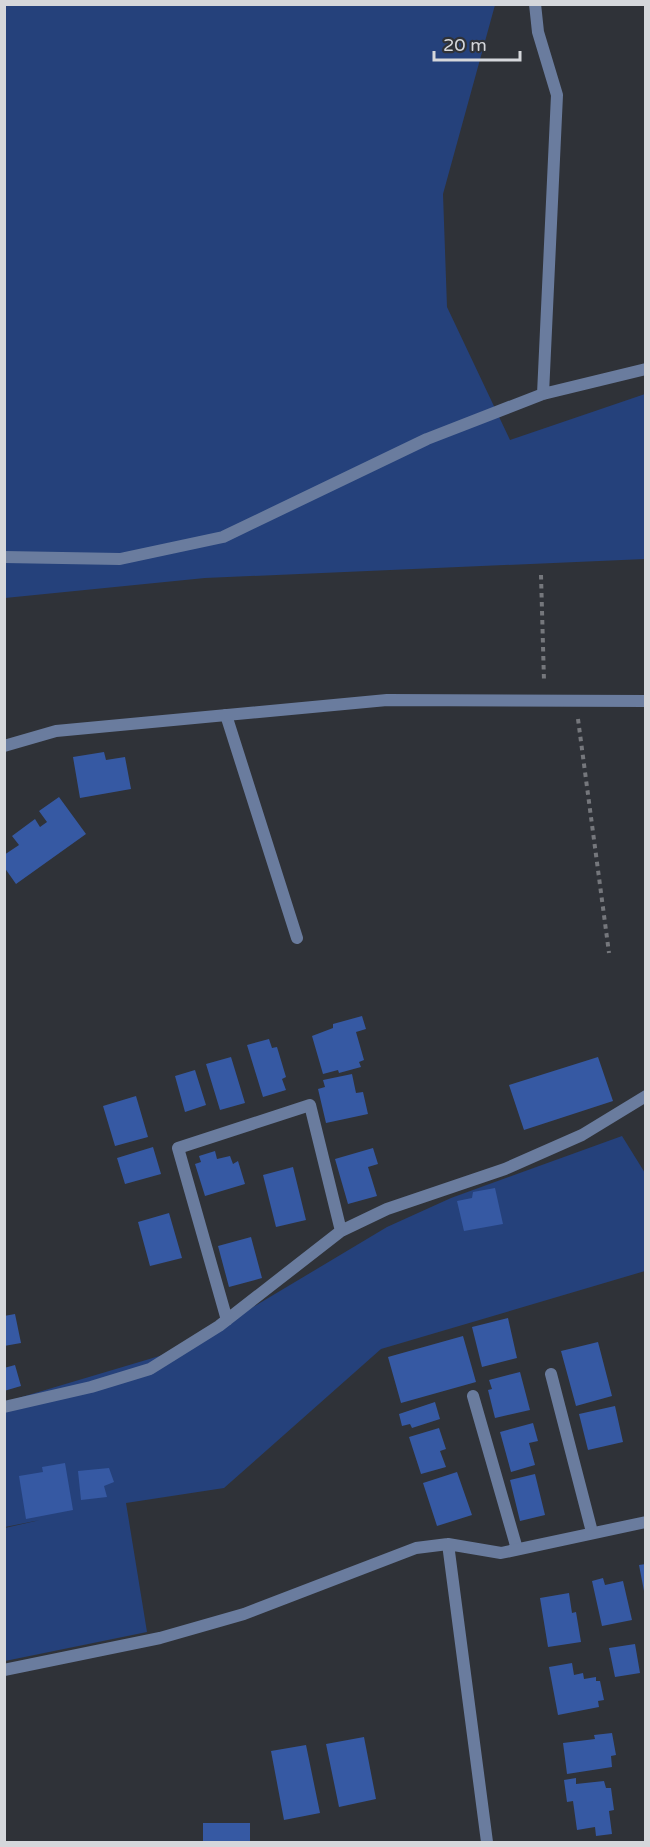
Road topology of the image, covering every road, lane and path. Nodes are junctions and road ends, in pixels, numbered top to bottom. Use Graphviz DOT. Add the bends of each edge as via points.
graph roads {
  1 [pos="535,4"];
  2 [pos="645,369"];
  3 [pos="543,394"];
  4 [pos="4,557"];
  5 [pos="541,575"];
  6 [pos="545,700"];
  7 [pos="576,700"];
  8 [pos="645,701"];
  9 [pos="226,715"];
  10 [pos="4,746"];
  11 [pos="297,938"];
  12 [pos="609,953"];
  13 [pos="645,1096"];
  14 [pos="340,1232"];
  15 [pos="227,1320"];
  16 [pos="551,1374"];
  17 [pos="473,1396"];
  18 [pos="4,1407"];
  19 [pos="645,1522"];
  20 [pos="592,1532"];
  21 [pos="448,1544"];
  22 [pos="517,1549"];
  23 [pos="4,1670"];
  24 [pos="487,1842"];
  1 -- 3 [label="street" via="538,32 557,95"];
  2 -- 3 [label="street"];
  3 -- 4 [label="street" via="427,439 223,537 120,559"];
  5 -- 6 [label="path"];
  6 -- 7 [label="street"];
  6 -- 9 [label="street" via="387,700"];
  7 -- 8 [label="street"];
  7 -- 12 [label="path"];
  9 -- 10 [label="street" via="56,731"];
  9 -- 11 [label="street"];
  13 -- 14 [label="street" via="572,1139 505,1169 387,1209"];
  14 -- 15 [label="street"];
  14 -- 15 [label="street" via="310,1105 178,1148"];
  15 -- 18 [label="street" via="150,1369"];
  16 -- 20 [label="street"];
  17 -- 22 [label="street"];
  19 -- 20 [label="street"];
  20 -- 22 [label="street"];
  21 -- 22 [label="street" via="501,1553"];
  21 -- 23 [label="street" via="416,1548 244,1614 160,1638"];
  21 -- 24 [label="street"];
}
